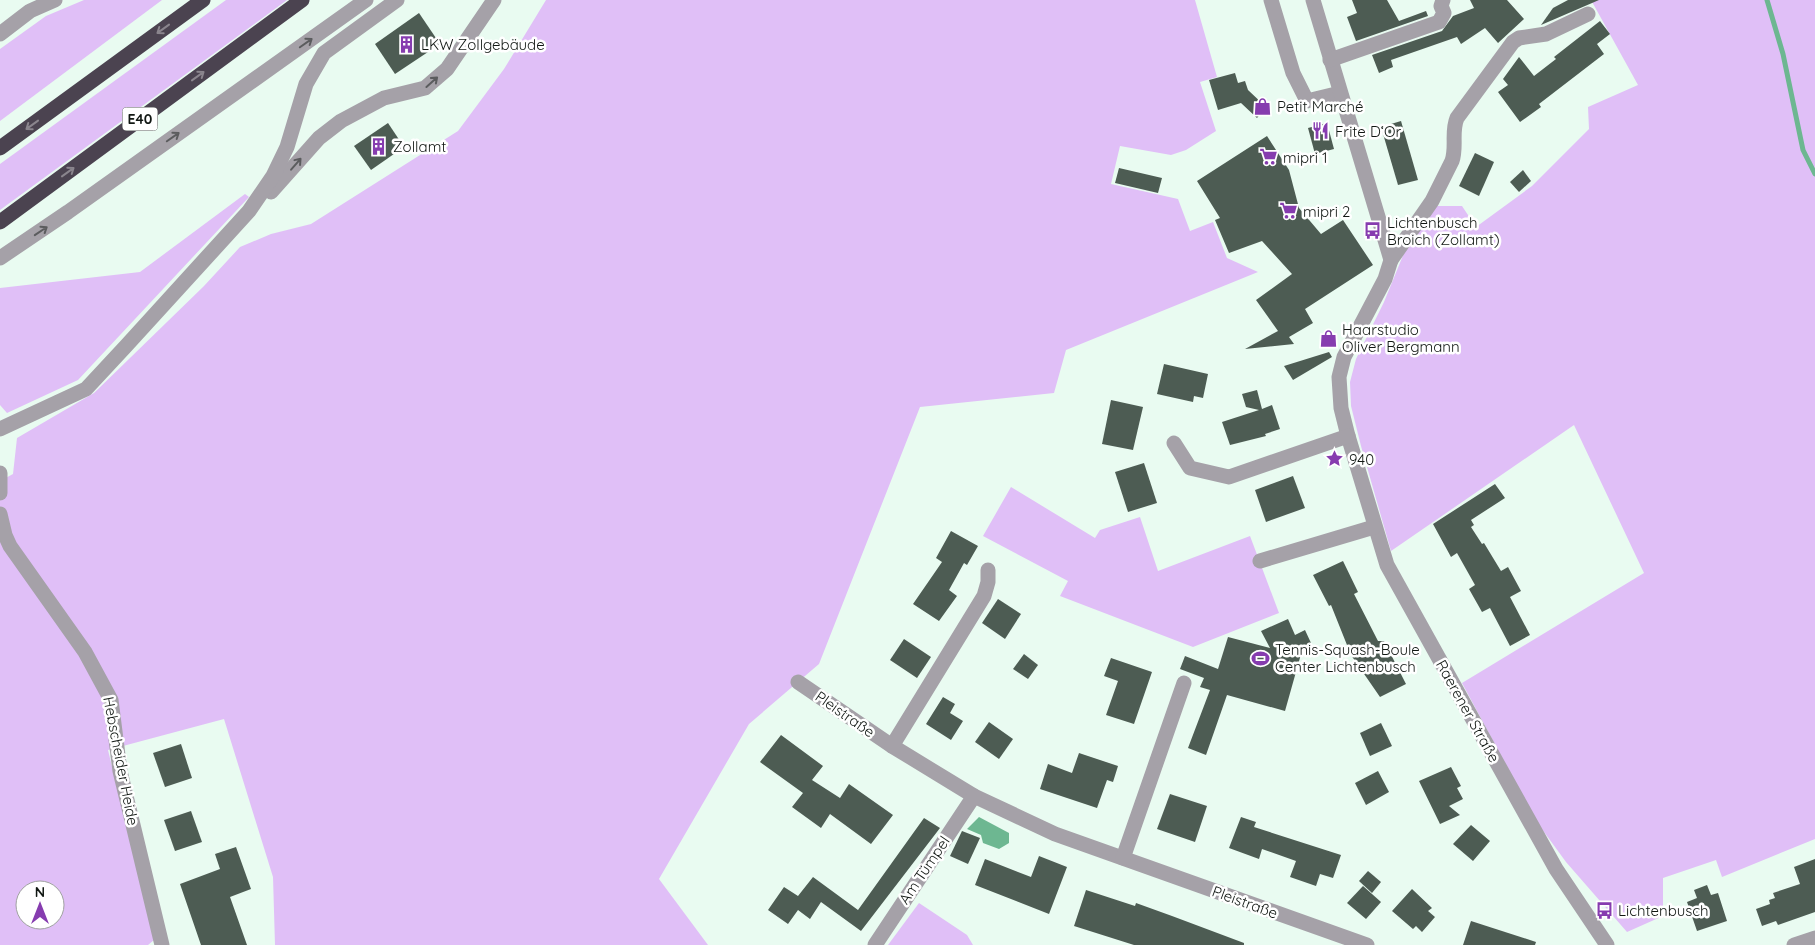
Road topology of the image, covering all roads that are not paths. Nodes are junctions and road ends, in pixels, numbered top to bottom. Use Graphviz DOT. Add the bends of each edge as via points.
graph roads {
  1 [pos="55,0"];
  2 [pos="202,0"];
  3 [pos="302,0"];
  4 [pos="366,0"];
  5 [pos="397,0"];
  6 [pos="494,0"];
  7 [pos="1271,0"];
  8 [pos="1313,0"];
  9 [pos="1443,0"];
  10 [pos="1588,14"];
  11 [pos="0,34"];
  12 [pos="1330,60"];
  13 [pos="1340,93"];
  14 [pos="319,138"];
  15 [pos="287,147"];
  16 [pos="0,148"];
  17 [pos="249,211"];
  18 [pos="0,222"];
  19 [pos="0,258"];
  20 [pos="1392,260"];
  21 [pos="0,429"];
  22 [pos="1348,436"];
  23 [pos="1174,443"];
  24 [pos="0,473"];
  25 [pos="0,493"];
  26 [pos="0,514"];
  27 [pos="1374,527"];
  28 [pos="1260,561"];
  29 [pos="988,570"];
  30 [pos="798,682"];
  31 [pos="1184,683"];
  32 [pos="892,746"];
  33 [pos="974,796"];
  34 [pos="1124,858"];
  35 [pos="1815,938"];
  36 [pos="162,945"];
  37 [pos="875,945"];
  38 [pos="1367,945"];
  39 [pos="1607,945"];
  40 [pos="1794,945"];
  1 -- 11 [label="street" via="30,11"];
  2 -- 16 [label="highway, one-way"];
  18 -- 3 [label="highway, E40, one-way"];
  19 -- 4 [label="street, one-way"];
  5 -- 15 [label="street" via="324,53 306,84"];
  14 -- 6 [label="street, one-way" via="341,121 384,98 425,88 447,69"];
  7 -- 13 [label="street" via="1293,73 1307,101"];
  8 -- 12 [label="street"];
  9 -- 12 [label="street" via="1444,13 1439,22"];
  10 -- 20 [label="street, Raerener Straße" via="1546,34 1513,42 1457,118 1452,161 1432,202"];
  12 -- 13 [label="street"];
  13 -- 20 [label="street"];
  14 -- 15 [label="street"];
  17 -- 14 [label="street, one-way" via="274,189"];
  15 -- 17 [label="street" via="273,176"];
  17 -- 21 [label="street" via="86,389"];
  20 -- 22 [label="street, Raerener Straße" via="1344,357 1339,377 1341,408"];
  22 -- 23 [label="street" via="1229,477 1190,468"];
  22 -- 27 [label="street, Raerener Straße"];
  24 -- 25 [label="street"];
  26 -- 36 [label="street, Hebscheider Heide" via="10,546 85,652 112,700 120,771"];
  27 -- 28 [label="street"];
  27 -- 39 [label="street, Raerener Straße" via="1387,565 1556,869"];
  29 -- 32 [label="street, Pleistraße" via="984,596"];
  30 -- 32 [label="street, Pleistraße"];
  31 -- 34 [label="street"];
  32 -- 33 [label="street, Pleistraße"];
  33 -- 34 [label="street, Pleistraße" via="1055,834"];
  33 -- 37 [label="street, Am Tümpel"];
  34 -- 38 [label="street, Pleistraße"];
  35 -- 40 [label="street"];
}
